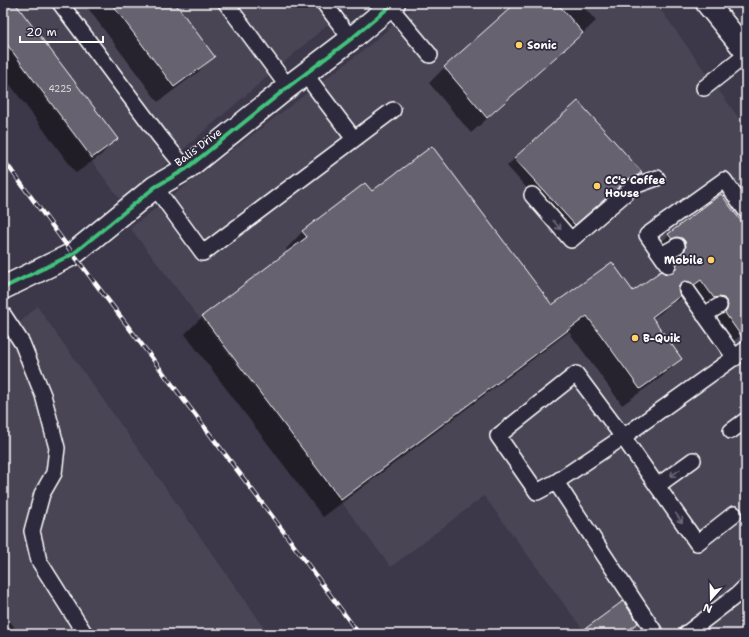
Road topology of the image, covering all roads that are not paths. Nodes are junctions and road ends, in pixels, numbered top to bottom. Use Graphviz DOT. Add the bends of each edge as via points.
graph roads {
  1 [pos="60,3"];
  2 [pos="226,3"];
  3 [pos="324,3"];
  4 [pos="707,3"];
  5 [pos="392,5"];
  6 [pos="351,39"];
  7 [pos="746,51"];
  8 [pos="430,55"];
  9 [pos="746,55"];
  10 [pos="297,81"];
  11 [pos="704,88"];
  12 [pos="393,110"];
  13 [pos="354,139"];
  14 [pos="186,169"];
  15 [pos="657,178"];
  16 [pos="155,187"];
  17 [pos="532,195"];
  18 [pos="739,207"];
  19 [pos="677,246"];
  20 [pos="3,288"];
  21 [pos="687,290"];
  22 [pos="719,306"];
  23 [pos="3,314"];
  24 [pos="704,315"];
  25 [pos="740,354"];
  26 [pos="746,420"];
  27 [pos="731,431"];
  28 [pos="623,437"];
  29 [pos="693,460"];
  30 [pos="556,482"];
  31 [pos="657,486"];
  32 [pos="734,514"];
  33 [pos="746,586"];
  34 [pos="85,634"];
  35 [pos="656,634"];
  36 [pos="686,634"];
  1 -- 14 [label="lane"];
  2 -- 10 [label="lane"];
  3 -- 6 [label="lane"];
  4 -- 7 [label="street"];
  5 -- 6 [label="street, Balis Drive"];
  5 -- 8 [label="lane"];
  6 -- 10 [label="street, Balis Drive"];
  9 -- 11 [label="lane"];
  10 -- 13 [label="lane"];
  10 -- 14 [label="street, Balis Drive"];
  12 -- 13 [label="lane"];
  13 -- 16 [label="lane" via="203,253"];
  14 -- 16 [label="street, Balis Drive"];
  17 -- 15 [label="lane, one-way" via="571,240 634,186"];
  16 -- 20 [label="street, Balis Drive" via="73,254"];
  18 -- 19 [label="lane" via="724,180 647,235 665,260"];
  21 -- 24 [label="lane"];
  22 -- 24 [label="lane"];
  23 -- 34 [label="lane" via="22,343 30,362 43,395 57,448 54,473 42,494 32,531 39,561"];
  24 -- 25 [label="lane"];
  25 -- 28 [label="lane"];
  26 -- 27 [label="lane"];
  28 -- 30 [label="lane"];
  28 -- 30 [label="lane" via="576,374 498,436 536,492"];
  28 -- 31 [label="lane"];
  29 -- 31 [label="lane, one-way"];
  30 -- 35 [label="lane"];
  31 -- 32 [label="lane, one-way" via="696,543"];
  33 -- 36 [label="lane"];
}
